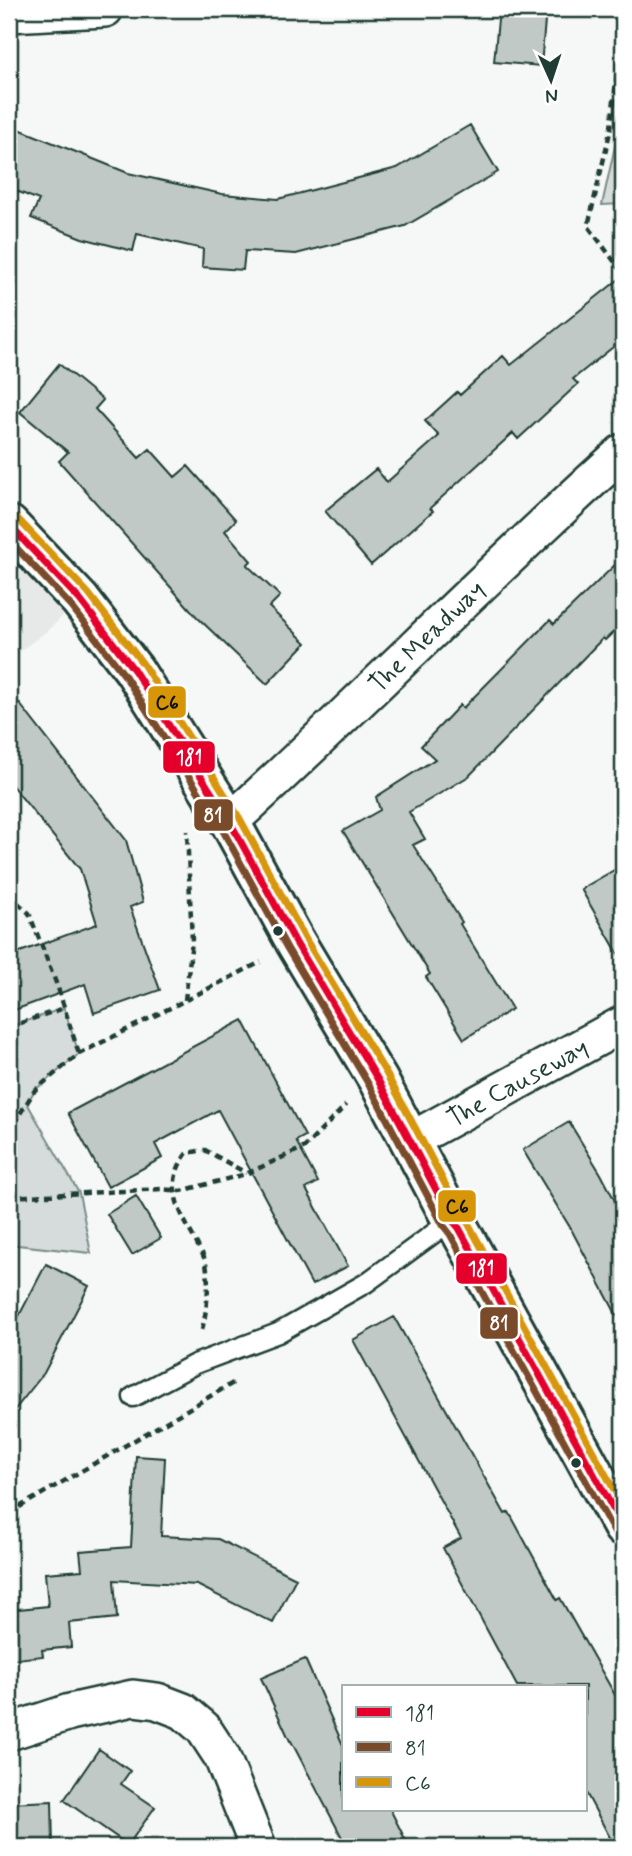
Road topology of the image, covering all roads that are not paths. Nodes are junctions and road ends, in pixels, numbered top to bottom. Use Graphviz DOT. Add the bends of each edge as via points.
graph roads {
  1 [pos="105,9"];
  2 [pos="9,14"];
  3 [pos="623,452"];
  4 [pos="9,525"];
  5 [pos="230,822"];
  6 [pos="623,1024"];
  7 [pos="411,1140"];
  8 [pos="452,1220"];
  9 [pos="133,1397"];
  10 [pos="623,1527"];
  11 [pos="9,1732"];
  12 [pos="258,1847"];
  1 -- 2 [label="street"];
  3 -- 5 [label="street, The Meadway"];
  4 -- 5 [label="street" via="113,641"];
  5 -- 7 [label="street"];
  6 -- 7 [label="street, The Causeway"];
  7 -- 8 [label="street"];
  8 -- 9 [label="lane" via="366,1283 278,1333 195,1364"];
  8 -- 10 [label="street"];
  11 -- 12 [label="street" via="133,1698 183,1711 203,1728 222,1757"];
}
